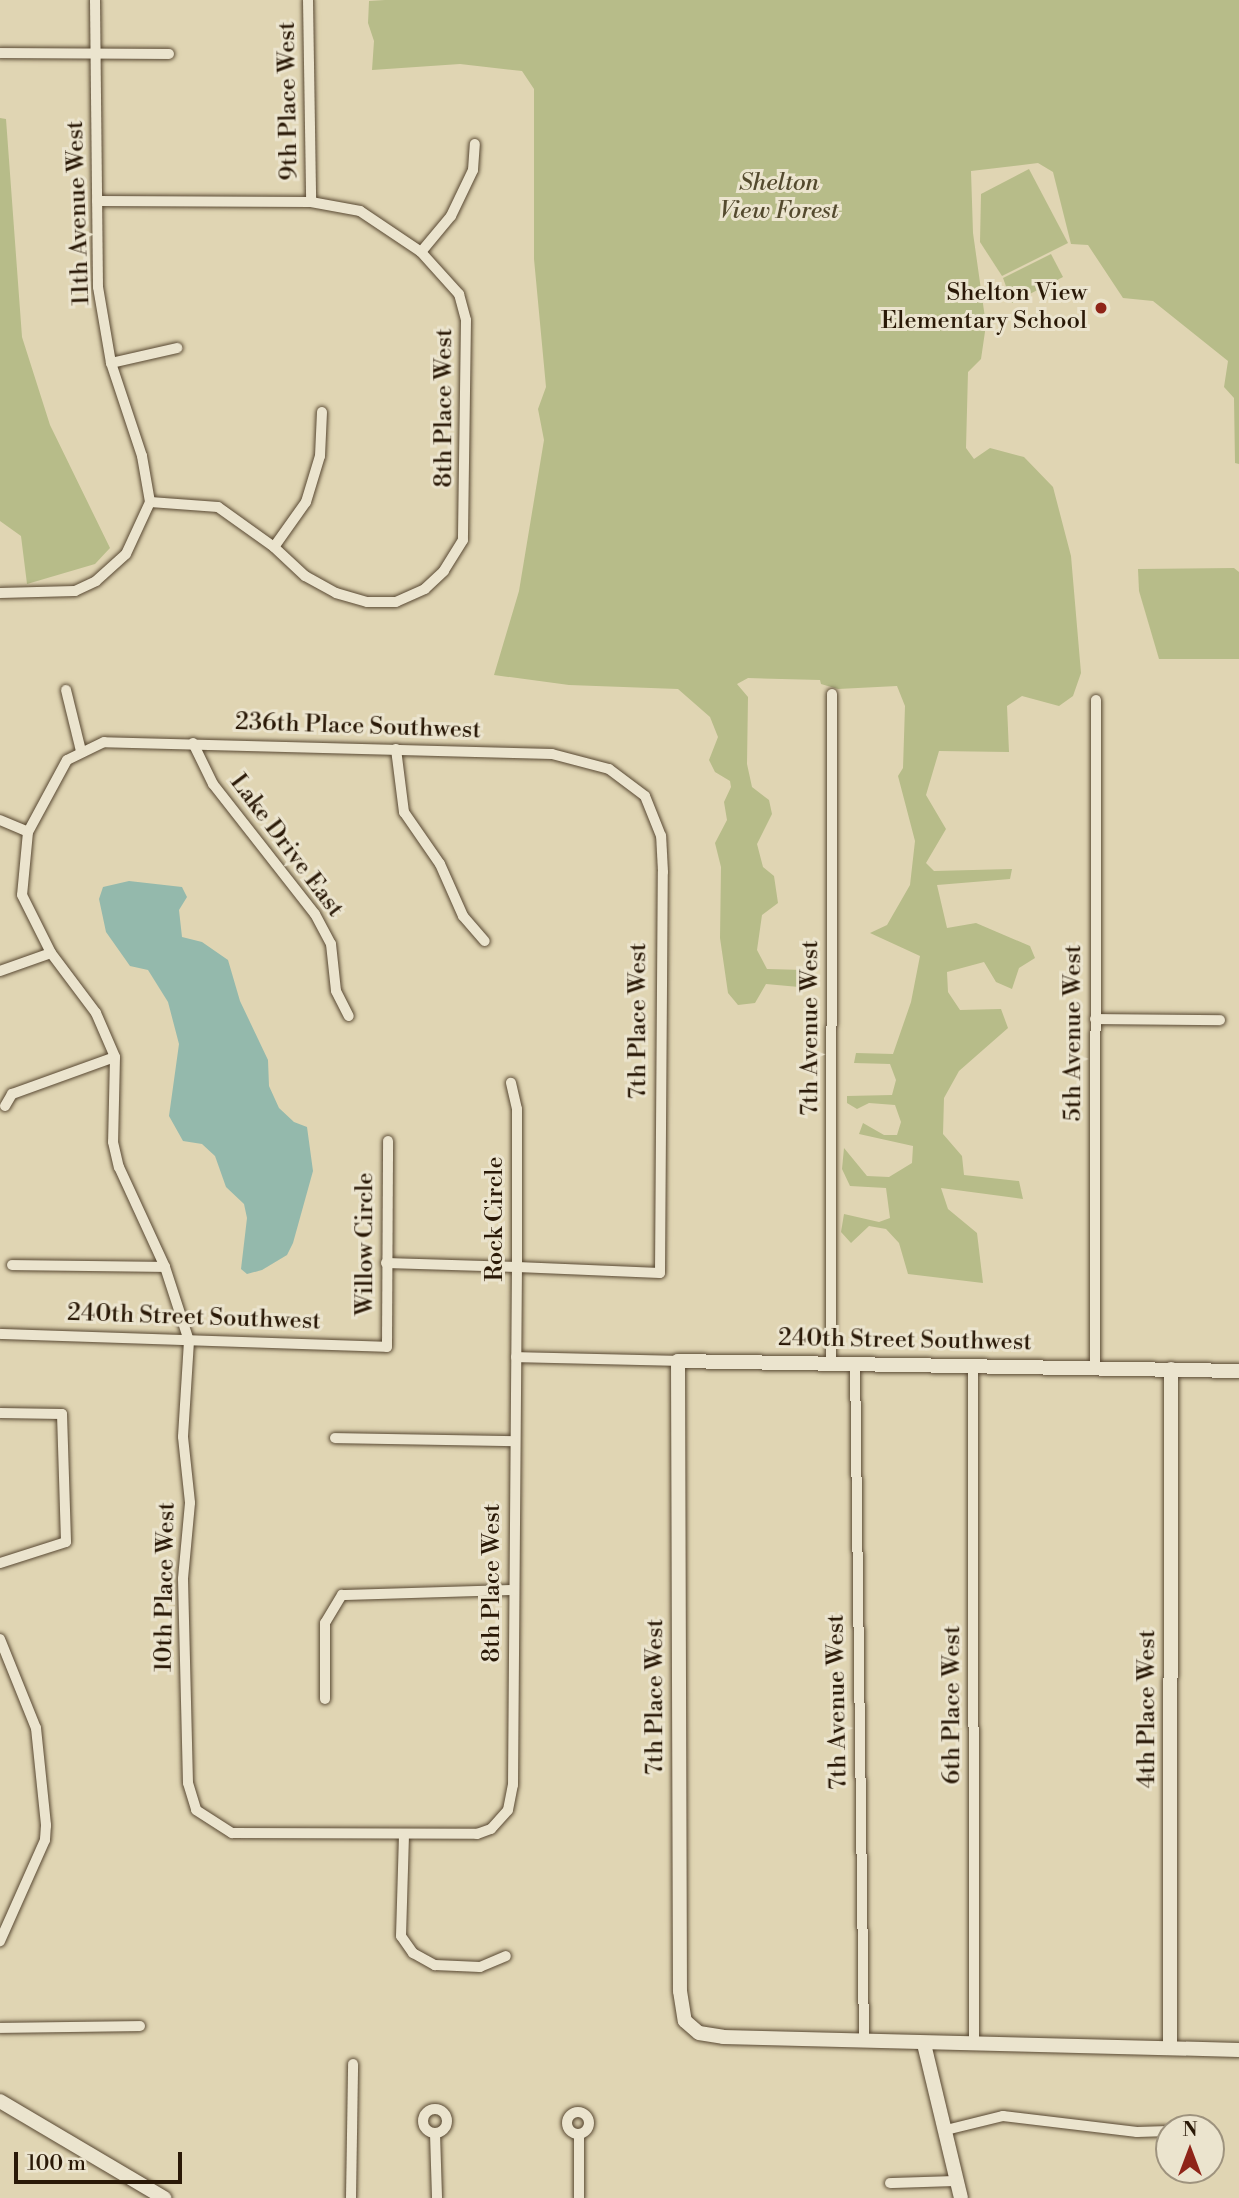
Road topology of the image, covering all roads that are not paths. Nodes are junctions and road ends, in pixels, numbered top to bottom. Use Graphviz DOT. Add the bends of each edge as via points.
graph roads {
  1 [pos="95,0"];
  2 [pos="308,0"];
  3 [pos="0,53"];
  4 [pos="169,54"];
  5 [pos="96,55"];
  6 [pos="475,144"];
  7 [pos="97,201"];
  8 [pos="311,202"];
  9 [pos="421,252"];
  10 [pos="177,348"];
  11 [pos="111,363"];
  12 [pos="322,412"];
  13 [pos="150,502"];
  14 [pos="274,547"];
  15 [pos="0,593"];
  16 [pos="66,690"];
  17 [pos="832,694"];
  18 [pos="1096,700"];
  19 [pos="194,743"];
  20 [pos="396,749"];
  21 [pos="81,751"];
  22 [pos="629,780"];
  23 [pos="0,820"];
  24 [pos="28,832"];
  25 [pos="485,940"];
  26 [pos="51,953"];
  27 [pos="0,971"];
  28 [pos="349,1016"];
  29 [pos="1095,1019"];
  30 [pos="1220,1020"];
  31 [pos="115,1057"];
  32 [pos="511,1083"];
  33 [pos="5,1106"];
  34 [pos="388,1141"];
  35 [pos="386,1263"];
  36 [pos="12,1265"];
  37 [pos="165,1267"];
  38 [pos="517,1267"];
  39 [pos="0,1334"];
  40 [pos="189,1341"];
  41 [pos="387,1347"];
  42 [pos="516,1357"];
  43 [pos="678,1361"];
  44 [pos="831,1361"];
  45 [pos="855,1362"];
  46 [pos="973,1364"];
  47 [pos="1095,1366"];
  48 [pos="1171,1369"];
  49 [pos="1239,1371"];
  50 [pos="0,1413"];
  51 [pos="335,1438"];
  52 [pos="513,1441"];
  53 [pos="0,1563"];
  54 [pos="514,1590"];
  55 [pos="0,1639"];
  56 [pos="325,1699"];
  57 [pos="404,1835"];
  58 [pos="0,1941"];
  59 [pos="506,1956"];
  60 [pos="140,2026"];
  61 [pos="0,2028"];
  62 [pos="863,2042"];
  63 [pos="924,2044"];
  64 [pos="974,2045"];
  65 [pos="1170,2048"];
  66 [pos="1239,2050"];
  67 [pos="353,2064"];
  68 [pos="0,2101"];
  69 [pos="946,2130"];
  70 [pos="1155,2131"];
  71 [pos="435,2133"];
  72 [pos="579,2134"];
  73 [pos="958,2181"];
  74 [pos="890,2182"];
  75 [pos="164,2198"];
  76 [pos="351,2198"];
  77 [pos="437,2198"];
  78 [pos="579,2198"];
  79 [pos="961,2198"];
  1 -- 5 [label="street, 11th Avenue West"];
  2 -- 8 [label="street, 9th Place West"];
  3 -- 5 [label="street"];
  4 -- 5 [label="street"];
  5 -- 7 [label="street, 11th Avenue West"];
  6 -- 9 [label="street" via="473,170 450,216"];
  7 -- 8 [label="street, 8th Place West"];
  7 -- 11 [label="street, 11th Avenue West" via="98,288"];
  8 -- 9 [label="street, 8th Place West" via="360,211"];
  9 -- 14 [label="street, 8th Place West" via="458,294 466,320 463,540 425,589 396,601 367,603 305,576"];
  10 -- 11 [label="street"];
  11 -- 13 [label="street, 11th Avenue West" via="142,456"];
  12 -- 14 [label="street" via="320,456 306,502"];
  13 -- 14 [label="street, 8th Place West" via="218,507"];
  13 -- 15 [label="street" via="127,554 96,580 75,591"];
  16 -- 21 [label="street"];
  17 -- 44 [label="street, 7th Avenue West"];
  18 -- 29 [label="street, 5th Avenue West"];
  19 -- 20 [label="street, 236th Place Southwest"];
  19 -- 21 [label="street, 236th Place Southwest" via="104,742"];
  19 -- 28 [label="street, Lake Drive East" via="213,784 315,914 331,944 337,991"];
  20 -- 22 [label="street, 236th Place Southwest" via="552,754 585,760"];
  20 -- 25 [label="street" via="404,812 440,864 463,916"];
  21 -- 24 [label="street" via="67,760 54,778"];
  22 -- 38 [label="street, 7th Place West" via="656,814 663,872 660,1273"];
  23 -- 24 [label="street"];
  24 -- 26 [label="street" via="22,895"];
  26 -- 27 [label="street"];
  26 -- 31 [label="street" via="96,1013"];
  29 -- 30 [label="street"];
  29 -- 47 [label="street, 5th Avenue West"];
  31 -- 33 [label="street" via="12,1094"];
  31 -- 37 [label="street" via="113,1142"];
  32 -- 38 [label="street, Rock Circle" via="517,1109"];
  34 -- 35 [label="street, Willow Circle"];
  35 -- 38 [label="street"];
  35 -- 41 [label="street, Willow Circle"];
  36 -- 37 [label="street"];
  37 -- 40 [label="street"];
  38 -- 42 [label="street, Rock Circle"];
  39 -- 40 [label="street, 240th Street Southwest"];
  40 -- 41 [label="street, 240th Street Southwest"];
  40 -- 57 [label="street, 10th Place West" via="183,1437 190,1503 183,1579 188,1783 196,1810 213,1825 252,1835"];
  42 -- 43 [label="street, 240th Street Southwest"];
  42 -- 52 [label="street, 8th Place West"];
  43 -- 44 [label="street, 240th Street Southwest"];
  43 -- 62 [label="street, 7th Place West" via="681,2010 692,2029 723,2037"];
  44 -- 45 [label="street, 240th Street Southwest"];
  45 -- 46 [label="street, 240th Street Southwest"];
  45 -- 62 [label="street, 7th Avenue West"];
  46 -- 47 [label="street, 240th Street Southwest"];
  46 -- 64 [label="street, 6th Place West"];
  47 -- 48 [label="street, 240th Street Southwest"];
  48 -- 49 [label="street, 240th Street Southwest"];
  48 -- 65 [label="street, 4th Place West"];
  50 -- 53 [label="street" via="62,1414 66,1542"];
  51 -- 52 [label="street"];
  52 -- 54 [label="street, 8th Place West"];
  54 -- 56 [label="street" via="342,1595 325,1623"];
  54 -- 57 [label="street, 8th Place West" via="513,1785 508,1810 491,1829 477,1834"];
  55 -- 58 [label="street" via="30,1714 46,1806 45,1840"];
  57 -- 59 [label="street" via="401,1936 413,1952 435,1965 480,1967"];
  60 -- 61 [label="street"];
  62 -- 63 [label="street"];
  63 -- 64 [label="street"];
  63 -- 69 [label="street"];
  64 -- 65 [label="street"];
  65 -- 66 [label="street"];
  67 -- 76 [label="street"];
  68 -- 75 [label="street"];
  69 -- 70 [label="street" via="1003,2116"];
  69 -- 73 [label="street"];
  71 -- 77 [label="street"];
  72 -- 78 [label="street"];
  73 -- 74 [label="street"];
  73 -- 79 [label="street"];
}
